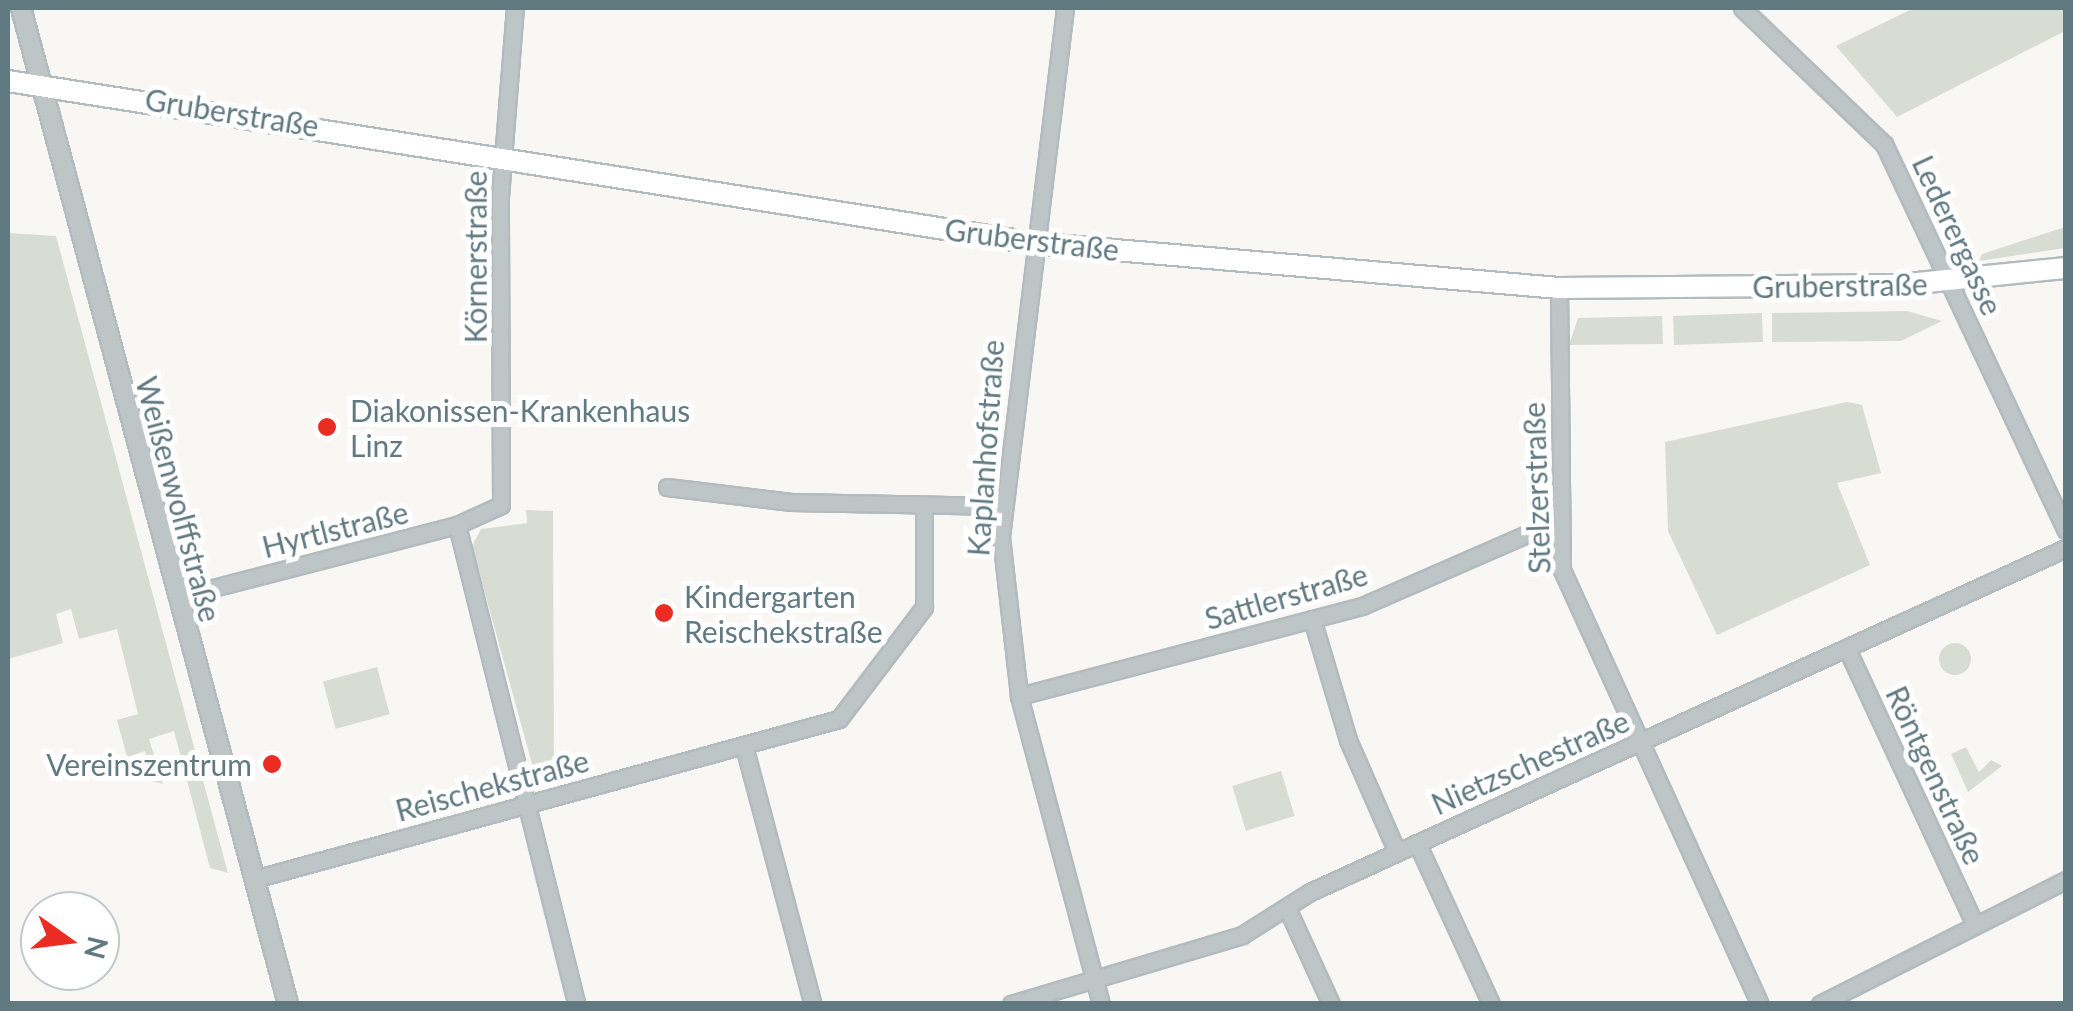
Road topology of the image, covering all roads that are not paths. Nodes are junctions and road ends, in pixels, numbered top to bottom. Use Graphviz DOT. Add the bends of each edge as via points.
graph roads {
  1 [pos="21,8"];
  2 [pos="515,8"];
  3 [pos="1065,8"];
  4 [pos="1742,8"];
  5 [pos="8,81"];
  6 [pos="38,84"];
  7 [pos="502,153"];
  8 [pos="1033,243"];
  9 [pos="2066,268"];
  10 [pos="1950,282"];
  11 [pos="1558,288"];
  12 [pos="668,488"];
  13 [pos="501,505"];
  14 [pos="1002,506"];
  15 [pos="924,507"];
  16 [pos="457,525"];
  17 [pos="2066,530"];
  18 [pos="1559,532"];
  19 [pos="2066,548"];
  20 [pos="178,597"];
  21 [pos="1312,619"];
  22 [pos="1847,649"];
  23 [pos="1020,696"];
  24 [pos="1639,743"];
  25 [pos="744,746"];
  26 [pos="530,802"];
  27 [pos="1417,843"];
  28 [pos="1397,852"];
  29 [pos="254,879"];
  30 [pos="2066,880"];
  31 [pos="1287,908"];
  32 [pos="1975,925"];
  33 [pos="1094,978"];
  34 [pos="812,1001"];
  35 [pos="288,1004"];
  36 [pos="576,1004"];
  37 [pos="1011,1004"];
  38 [pos="1101,1004"];
  39 [pos="1332,1004"];
  40 [pos="1491,1004"];
  41 [pos="1760,1004"];
  42 [pos="1820,1004"];
  1 -- 6 [label="street, Weißenwolffstraße"];
  2 -- 7 [label="street, Körnerstraße"];
  3 -- 8 [label="street, Kaplanhofstraße"];
  4 -- 10 [label="street, Lederergasse" via="1869,123"];
  5 -- 6 [label="main road, Gruberstraße"];
  6 -- 7 [label="main road, Gruberstraße"];
  6 -- 20 [label="street, Weißenwolffstraße"];
  7 -- 8 [label="main road, Gruberstraße"];
  7 -- 13 [label="street, Körnerstraße"];
  8 -- 11 [label="main road, Gruberstraße"];
  8 -- 14 [label="street, Kaplanhofstraße"];
  9 -- 10 [label="main road, Gruberstraße"];
  10 -- 11 [label="main road, Gruberstraße"];
  10 -- 17 [label="street, Lederergasse"];
  11 -- 18 [label="street, Stelzerstraße"];
  12 -- 15 [label="street"];
  13 -- 16 [label="street, Hyrtlstraße"];
  14 -- 15 [label="street"];
  14 -- 23 [label="street, Kaplanhofstraße"];
  15 -- 25 [label="street, Reischekstraße" via="926,594 908,634 839,719"];
  16 -- 20 [label="street, Hyrtlstraße"];
  16 -- 26 [label="street"];
  18 -- 21 [label="street, Sattlerstraße" via="1531,532"];
  18 -- 24 [label="street, Stelzerstraße" via="1567,586"];
  19 -- 22 [label="street, Nietzschestraße"];
  20 -- 29 [label="street, Weißenwolffstraße"];
  21 -- 23 [label="street, Sattlerstraße"];
  21 -- 28 [label="street" via="1348,740"];
  22 -- 24 [label="street, Nietzschestraße"];
  22 -- 32 [label="street, Röntgenstraße"];
  23 -- 33 [label="street, Kaplanhofstraße"];
  24 -- 27 [label="street, Nietzschestraße"];
  24 -- 41 [label="street, Stelzerstraße"];
  25 -- 26 [label="street, Reischekstraße"];
  25 -- 34 [label="street"];
  26 -- 29 [label="street, Reischekstraße"];
  26 -- 36 [label="street"];
  27 -- 28 [label="street, Nietzschestraße"];
  27 -- 40 [label="street"];
  28 -- 31 [label="street, Nietzschestraße"];
  29 -- 35 [label="street, Weißenwolffstraße"];
  30 -- 32 [label="street"];
  31 -- 33 [label="street, Nietzschestraße" via="1217,944"];
  31 -- 39 [label="street"];
  32 -- 42 [label="street"];
  33 -- 37 [label="street, Nietzschestraße"];
  33 -- 38 [label="street, Kaplanhofstraße"];
}
